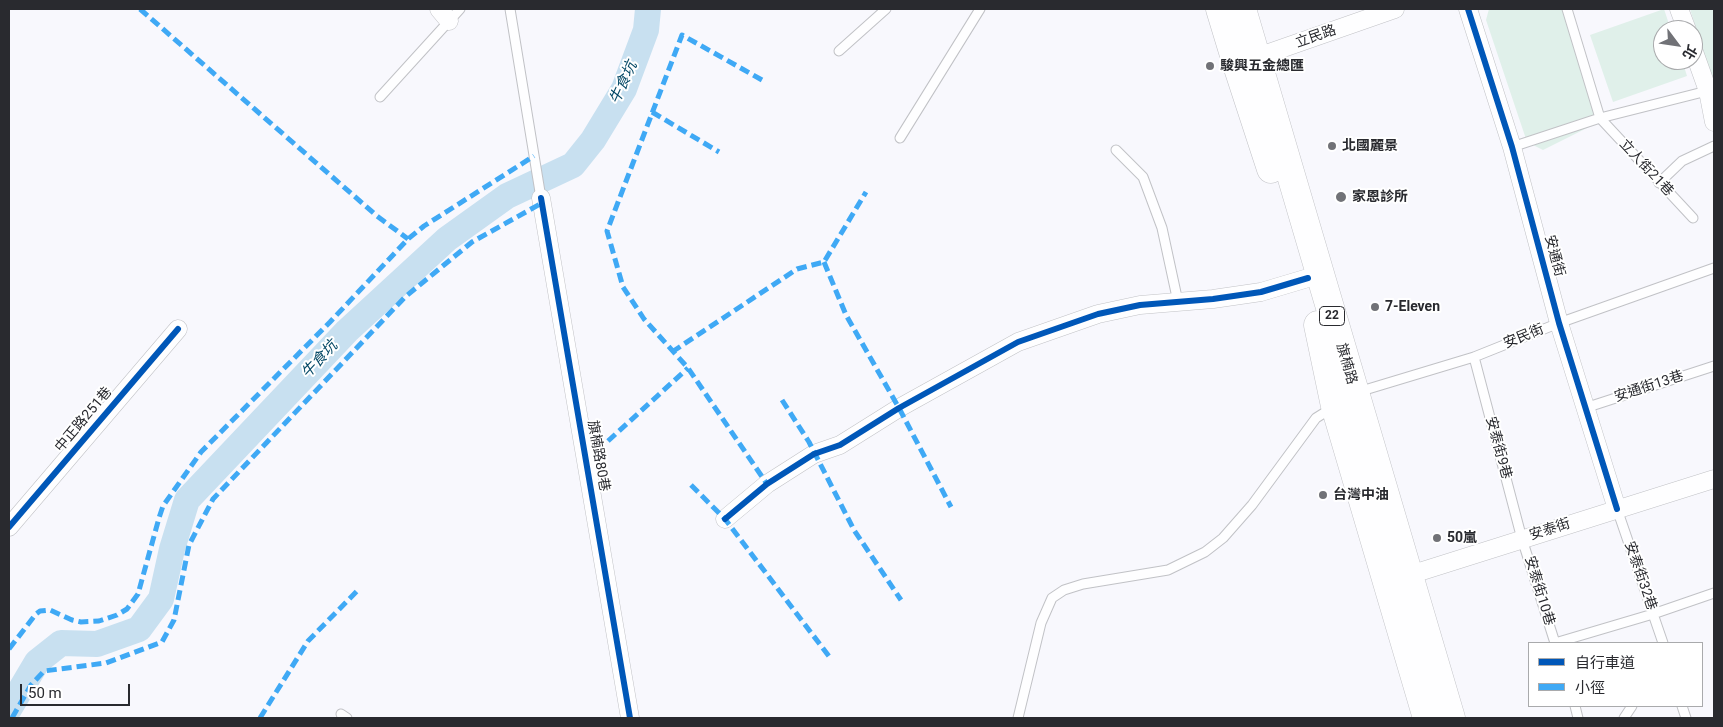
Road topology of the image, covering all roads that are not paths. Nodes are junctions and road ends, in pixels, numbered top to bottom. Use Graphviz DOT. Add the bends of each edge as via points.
graph roads {
  1 [pos="510,9"];
  2 [pos="886,9"];
  3 [pos="980,9"];
  4 [pos="1220,9"];
  5 [pos="1242,9"];
  6 [pos="1396,9"];
  7 [pos="1468,9"];
  8 [pos="1566,9"];
  9 [pos="449,13"];
  10 [pos="839,51"];
  11 [pos="1247,61"];
  12 [pos="1702,70"];
  13 [pos="1711,90"];
  14 [pos="380,96"];
  15 [pos="1600,118"];
  16 [pos="1714,122"];
  17 [pos="900,138"];
  18 [pos="1714,146"];
  19 [pos="1512,147"];
  20 [pos="1116,150"];
  21 [pos="1659,183"];
  22 [pos="541,198"];
  23 [pos="1693,218"];
  24 [pos="1714,268"];
  25 [pos="1308,278"];
  26 [pos="1178,302"];
  27 [pos="1558,323"];
  28 [pos="178,329"];
  29 [pos="1474,357"];
  30 [pos="1714,366"];
  31 [pos="1345,399"];
  32 [pos="1585,408"];
  33 [pos="1714,479"];
  34 [pos="1617,509"];
  35 [pos="725,520"];
  36 [pos="9,527"];
  37 [pos="1522,539"];
  38 [pos="1397,579"];
  39 [pos="1714,593"];
  40 [pos="1654,614"];
  41 [pos="1555,642"];
  42 [pos="1558,642"];
  43 [pos="1663,642"];
  44 [pos="1631,707"];
  45 [pos="630,718"];
  46 [pos="1018,718"];
  47 [pos="1427,718"];
  48 [pos="1451,718"];
  49 [pos="1624,718"];
  1 -- 22 [label="lane, 旗楠路80巷"];
  2 -- 10 [label="lane"];
  3 -- 17 [label="lane"];
  4 -- 11 [label="main road, 旗楠路 / 22"];
  5 -- 11 [label="main road, 旗楠路 / 22"];
  6 -- 11 [label="street, 立民路"];
  7 -- 19 [label="street, 安通街"];
  8 -- 15 [label="lane"];
  9 -- 14 [label="lane"];
  11 -- 25 [label="main road, 旗楠路 / 22"];
  11 -- 31 [label="main road, 旗楠路 / 22"];
  12 -- 13 [label="street"];
  13 -- 15 [label="lane"];
  13 -- 16 [label="street"];
  15 -- 19 [label="lane"];
  15 -- 21 [label="lane, 立人街21巷"];
  18 -- 21 [label="lane" via="1682,161"];
  19 -- 27 [label="street, 安通街"];
  20 -- 26 [label="lane" via="1143,178 1162,228"];
  21 -- 23 [label="lane, 立人街21巷"];
  22 -- 45 [label="street, 旗楠路80巷"];
  24 -- 27 [label="lane, 安民街"];
  25 -- 26 [label="street" via="1262,292"];
  25 -- 31 [label="main road, 旗楠路 / 22"];
  26 -- 35 [label="street" via="1140,304 1098,314 1018,342 840,445 814,454 767,484"];
  27 -- 29 [label="lane, 安民街"];
  27 -- 32 [label="street, 安通街"];
  28 -- 36 [label="street, 中正路251巷"];
  29 -- 31 [label="lane, 安民街"];
  29 -- 37 [label="lane, 安泰街9巷"];
  30 -- 32 [label="lane, 安通街13巷"];
  31 -- 38 [label="main road, 旗楠路 / 22"];
  31 -- 46 [label="lane, 安民街" via="1316,418 1252,505 1223,538 1205,552 1168,570 1083,584 1052,598 1041,623"];
  32 -- 34 [label="street, 安通街"];
  33 -- 34 [label="street, 安泰街"];
  34 -- 37 [label="street, 安泰街"];
  34 -- 40 [label="lane, 安泰街32巷"];
  37 -- 38 [label="street, 安泰街"];
  37 -- 41 [label="lane, 安泰街10巷"];
  38 -- 47 [label="main road, 旗楠路 / 22"];
  38 -- 48 [label="main road, 旗楠路 / 22"];
  39 -- 40 [label="lane"];
  40 -- 42 [label="lane"];
  40 -- 43 [label="lane, 安泰街32巷"];
  44 -- 49 [label="lane"];
}
